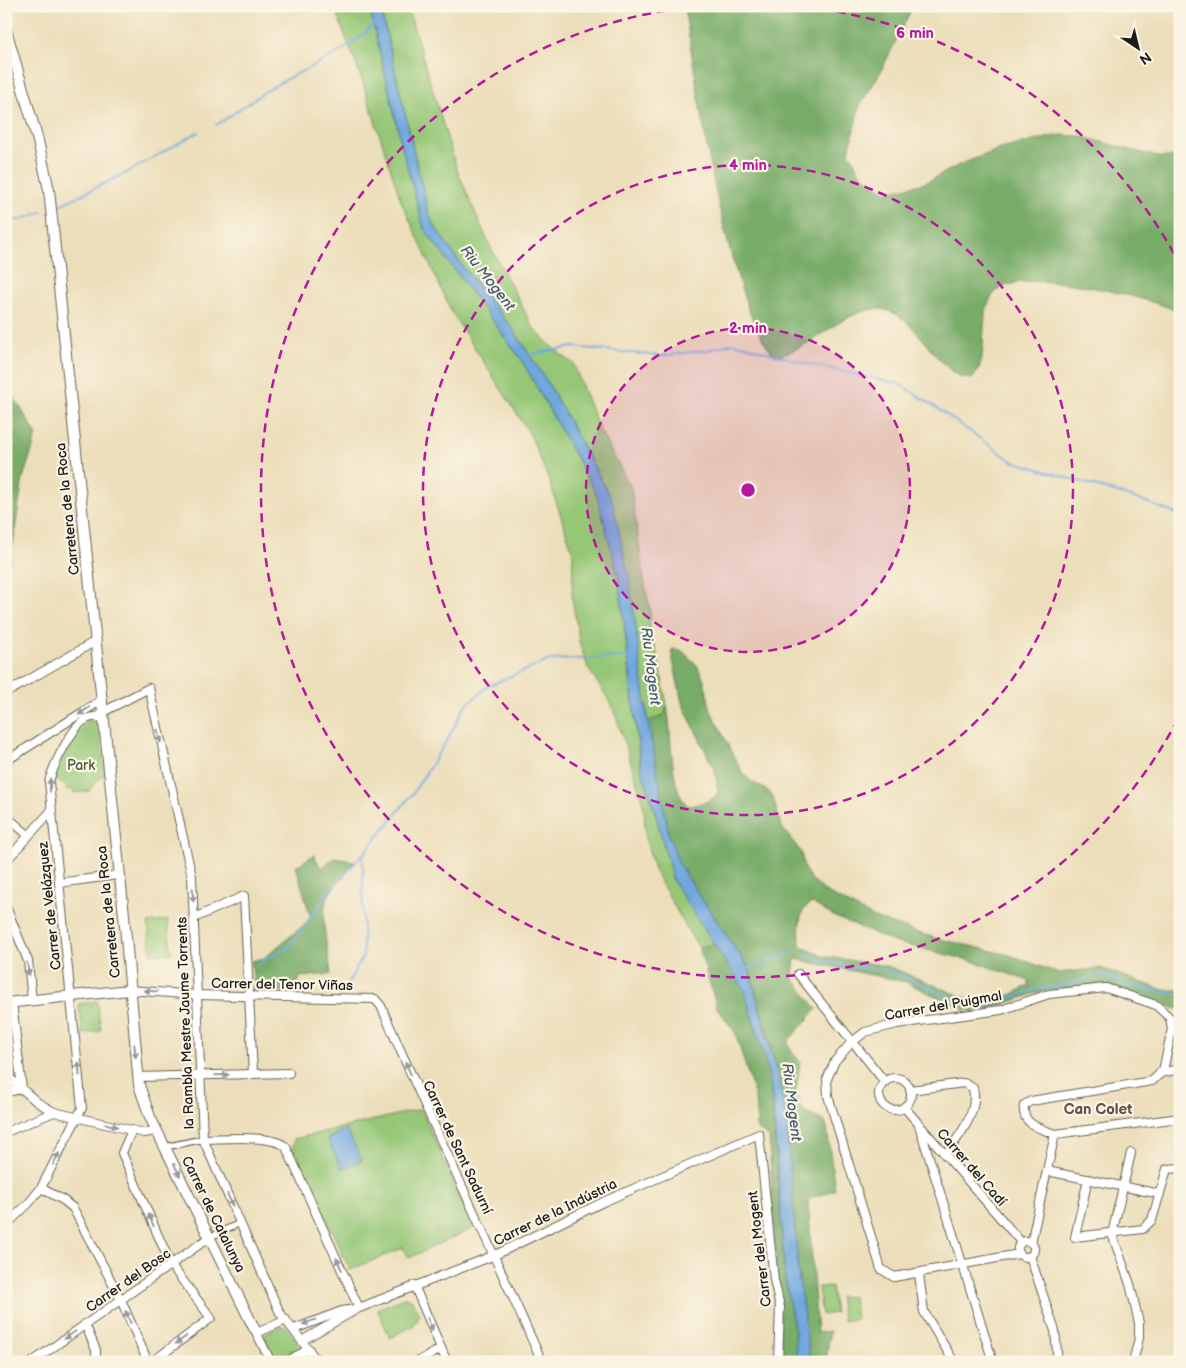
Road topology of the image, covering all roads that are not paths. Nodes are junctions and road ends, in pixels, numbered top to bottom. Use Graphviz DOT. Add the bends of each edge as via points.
graph roads {
  1 [pos="6,30"];
  2 [pos="94,642"];
  3 [pos="149,688"];
  4 [pos="6,693"];
  5 [pos="100,701"];
  6 [pos="101,715"];
  7 [pos="69,721"];
  8 [pos="76,730"];
  9 [pos="6,761"];
  10 [pos="51,811"];
  11 [pos="6,816"];
  12 [pos="28,834"];
  13 [pos="6,860"];
  14 [pos="118,874"];
  15 [pos="59,883"];
  16 [pos="6,907"];
  17 [pos="194,918"];
  18 [pos="798,974"];
  19 [pos="129,990"];
  20 [pos="197,995"];
  21 [pos="72,996"];
  22 [pos="248,996"];
  23 [pos="375,999"];
  24 [pos="32,1001"];
  25 [pos="9,1003"];
  26 [pos="852,1042"];
  27 [pos="1180,1069"];
  28 [pos="289,1073"];
  29 [pos="253,1074"];
  30 [pos="1160,1074"];
  31 [pos="200,1075"];
  32 [pos="6,1076"];
  33 [pos="138,1077"];
  34 [pos="885,1082"];
  35 [pos="22,1089"];
  36 [pos="910,1090"];
  37 [pos="6,1092"];
  38 [pos="904,1107"];
  39 [pos="54,1112"];
  40 [pos="79,1116"];
  41 [pos="1180,1118"];
  42 [pos="919,1125"];
  43 [pos="132,1130"];
  44 [pos="157,1131"];
  45 [pos="6,1132"];
  46 [pos="759,1134"];
  47 [pos="1055,1134"];
  48 [pos="203,1139"];
  49 [pos="165,1147"];
  50 [pos="1131,1153"];
  51 [pos="945,1154"];
  52 [pos="1180,1168"];
  53 [pos="1047,1171"];
  54 [pos="1088,1180"];
  55 [pos="1123,1187"];
  56 [pos="41,1188"];
  57 [pos="1160,1194"];
  58 [pos="240,1223"];
  59 [pos="6,1225"];
  60 [pos="1112,1234"];
  61 [pos="210,1237"];
  62 [pos="1021,1242"];
  63 [pos="1031,1243"];
  64 [pos="1019,1254"];
  65 [pos="495,1255"];
  66 [pos="1030,1256"];
  67 [pos="171,1265"];
  68 [pos="962,1265"];
  69 [pos="919,1274"];
  70 [pos="414,1285"];
  71 [pos="121,1300"];
  72 [pos="359,1308"];
  73 [pos="286,1320"];
  74 [pos="85,1324"];
  75 [pos="294,1329"];
  76 [pos="256,1331"];
  77 [pos="303,1340"];
  78 [pos="309,1349"];
  79 [pos="441,1349"];
  80 [pos="32,1362"];
  81 [pos="96,1362"];
  82 [pos="148,1362"];
  83 [pos="152,1362"];
  84 [pos="271,1362"];
  85 [pos="286,1362"];
  86 [pos="318,1362"];
  87 [pos="417,1362"];
  88 [pos="447,1362"];
  89 [pos="542,1362"];
  90 [pos="778,1362"];
  91 [pos="954,1362"];
  92 [pos="993,1362"];
  93 [pos="1058,1362"];
  94 [pos="1133,1362"];
  1 -- 2 [label="street, Carretera de la Roca" via="49,190"];
  2 -- 4 [label="street"];
  2 -- 5 [label="street, Carretera de la Roca"];
  3 -- 6 [label="street, Carrer de Velázquez"];
  3 -- 17 [label="street, la Rambla Mestre Jaume Torrents, one-way" via="192,877"];
  5 -- 6 [label="street, Carretera de la Roca"];
  5 -- 7 [label="street, one-way"];
  6 -- 8 [label="street, Carrer de Velázquez" via="89,718"];
  6 -- 14 [label="street, Carretera de la Roca"];
  7 -- 8 [label="street"];
  7 -- 9 [label="street"];
  10 -- 8 [label="street, Carrer de Velázquez, one-way" via="49,782 52,768"];
  10 -- 12 [label="street"];
  10 -- 15 [label="street, Carrer de Velázquez"];
  11 -- 12 [label="street"];
  12 -- 13 [label="street"];
  14 -- 15 [label="street"];
  14 -- 19 [label="street, Carretera de la Roca"];
  15 -- 21 [label="street, Carrer de Velázquez"];
  16 -- 24 [label="street, one-way" via="28,961"];
  17 -- 20 [label="street, la Rambla Mestre Jaume Torrents"];
  17 -- 22 [label="street" via="244,896"];
  18 -- 26 [label="street"];
  20 -- 19 [label="street, Carrer del Tenor Viñas, one-way"];
  19 -- 21 [label="street"];
  19 -- 33 [label="street, Carretera de la Roca, one-way"];
  20 -- 22 [label="street, Carrer del Tenor Viñas"];
  20 -- 31 [label="street, la Rambla Mestre Jaume Torrents"];
  21 -- 24 [label="street"];
  40 -- 21 [label="street, Carrer de Velázquez, one-way" via="82,1108"];
  22 -- 23 [label="street, Carrer del Tenor Viñas"];
  22 -- 29 [label="street"];
  65 -- 23 [label="street, Carrer de Sant Sadurní, one-way"];
  24 -- 25 [label="street"];
  25 -- 35 [label="street"];
  26 -- 30 [label="street, Carrer del Puigmal" via="865,1032 897,1024 1001,1010 1049,994 1106,988 1156,1006 1170,1018 1172,1029"];
  26 -- 34 [label="street"];
  26 -- 69 [label="street, Carrer del Puigmal" via="835,1061 827,1079 828,1096 881,1269 894,1277"];
  27 -- 30 [label="street"];
  28 -- 29 [label="street"];
  31 -- 29 [label="street, one-way"];
  30 -- 47 [label="street" via="1152,1081 1031,1101 1024,1106 1023,1114 1027,1121"];
  31 -- 33 [label="street"];
  31 -- 48 [label="street, la Rambla Mestre Jaume Torrents"];
  32 -- 35 [label="street"];
  33 -- 44 [label="street, Carrer de Catalunya" via="143,1102"];
  34 -- 36 [label="street" via="897,1079"];
  34 -- 38 [label="street" via="880,1088 881,1102 889,1109"];
  35 -- 37 [label="street"];
  35 -- 39 [label="street"];
  36 -- 38 [label="street" via="910,1098"];
  36 -- 51 [label="street" via="964,1083 972,1088 974,1095 969,1119"];
  38 -- 42 [label="street, Carrer del Cadí"];
  39 -- 40 [label="street"];
  39 -- 45 [label="street"];
  40 -- 43 [label="street, one-way"];
  56 -- 40 [label="street, one-way"];
  41 -- 47 [label="street"];
  42 -- 51 [label="street, Carrer del Cadí"];
  42 -- 68 [label="street"];
  43 -- 44 [label="street" via="144,1133"];
  67 -- 43 [label="street, one-way" via="122,1153"];
  44 -- 49 [label="street, Carrer de Catalunya"];
  46 -- 65 [label="street, Carrer de la Indústria" via="602,1202"];
  46 -- 90 [label="street, Carrer del Mogent" via="774,1280 780,1307"];
  47 -- 53 [label="street"];
  48 -- 49 [label="street"];
  48 -- 58 [label="street, la Rambla Mestre Jaume Torrents, one-way"];
  72 -- 48 [label="street, one-way" via="286,1147 280,1142"];
  49 -- 61 [label="street, Carrer de Catalunya, one-way"];
  50 -- 55 [label="street"];
  51 -- 62 [label="street, Carrer del Cadí"];
  52 -- 57 [label="street" via="1167,1169"];
  53 -- 54 [label="street"];
  53 -- 63 [label="street"];
  54 -- 55 [label="street"];
  54 -- 60 [label="street" via="1075,1237"];
  55 -- 57 [label="street"];
  55 -- 60 [label="street"];
  56 -- 59 [label="street"];
  56 -- 71 [label="street" via="72,1208"];
  57 -- 60 [label="street" via="1152,1220 1143,1229"];
  58 -- 61 [label="street, Carrer del Bosc"];
  58 -- 73 [label="street, la Rambla Mestre Jaume Torrents"];
  60 -- 94 [label="street" via="1132,1291 1139,1323"];
  61 -- 67 [label="street, Carrer del Bosc"];
  61 -- 76 [label="street, Carrer de Catalunya"];
  62 -- 63 [label="street"];
  62 -- 64 [label="street"];
  63 -- 66 [label="street" via="1034,1250"];
  64 -- 66 [label="street" via="1024,1258"];
  64 -- 68 [label="street, Carrer del Puigmal"];
  65 -- 70 [label="street, Carrer de la Indústria"];
  65 -- 89 [label="street, Carrer de Sant Sadurní"];
  66 -- 93 [label="street" via="1055,1331"];
  67 -- 71 [label="street, Carrer del Bosc"];
  67 -- 83 [label="street, one-way" via="211,1318"];
  68 -- 69 [label="street, Carrer del Puigmal"];
  68 -- 92 [label="street"];
  69 -- 91 [label="street" via="924,1312"];
  70 -- 72 [label="street, Carrer de la Indústria"];
  70 -- 79 [label="street, one-way"];
  71 -- 74 [label="street, Carrer del Bosc"];
  82 -- 71 [label="street, one-way"];
  72 -- 75 [label="street, Carrer de la Indústria, one-way"];
  72 -- 77 [label="street, Carrer de la Indústria"];
  73 -- 75 [label="street, la Rambla Mestre Jaume Torrents"];
  73 -- 76 [label="street"];
  74 -- 80 [label="street, Carrer del Bosc, one-way"];
  74 -- 81 [label="street" via="96,1350"];
  75 -- 77 [label="street, la Rambla Mestre Jaume Torrents"];
  76 -- 84 [label="street, Carrer de Catalunya"];
  77 -- 78 [label="street, la Rambla Mestre Jaume Torrents"];
  78 -- 85 [label="street"];
  78 -- 86 [label="street, la Rambla Mestre Jaume Torrents"];
  79 -- 87 [label="street"];
  79 -- 88 [label="street"];
}
